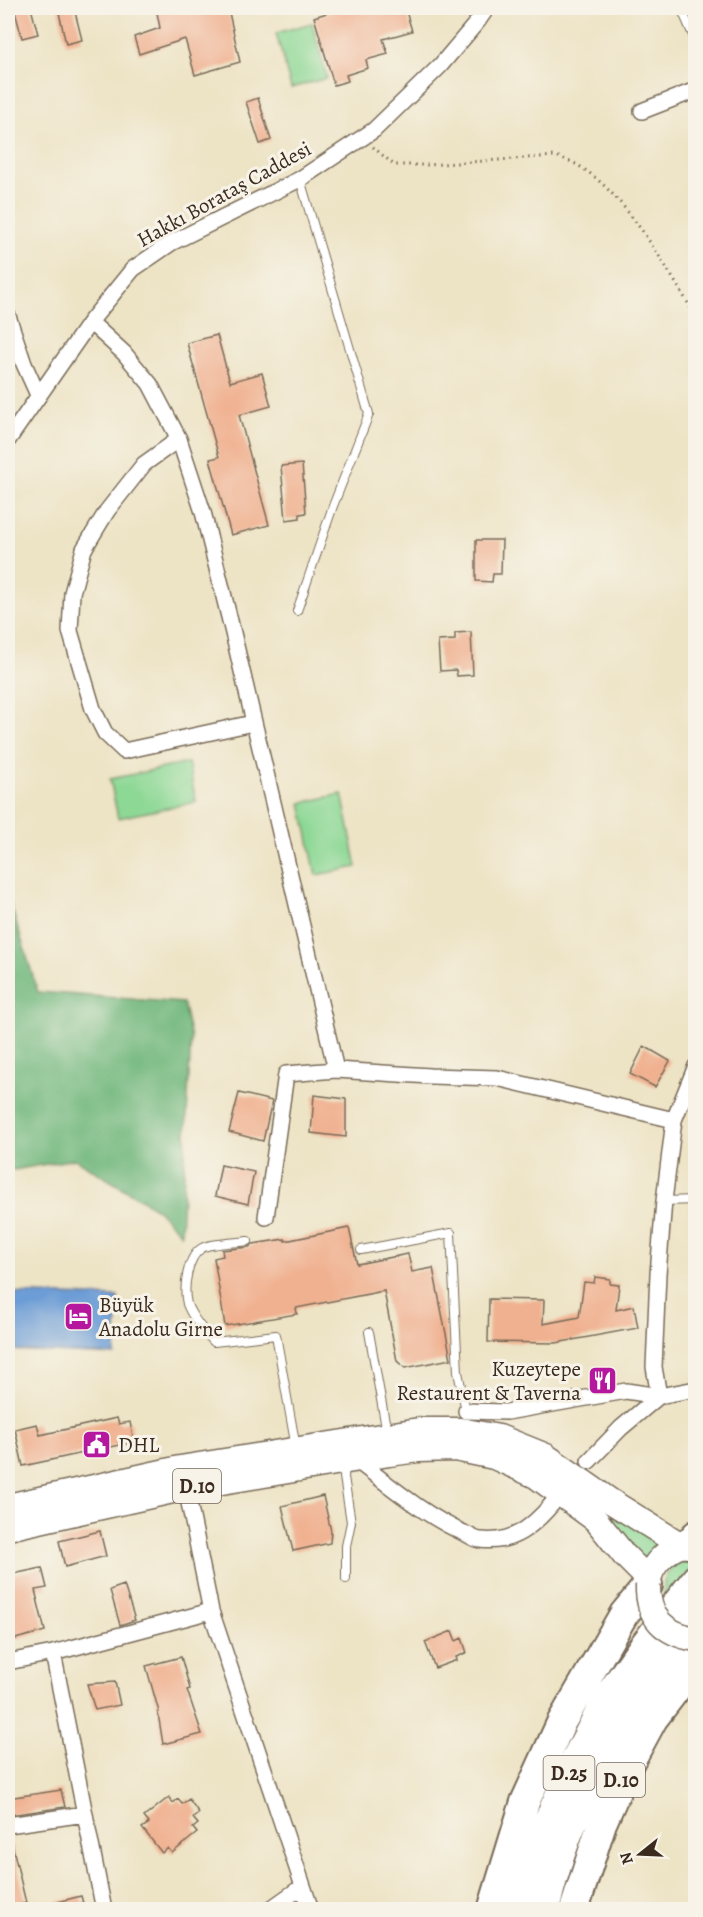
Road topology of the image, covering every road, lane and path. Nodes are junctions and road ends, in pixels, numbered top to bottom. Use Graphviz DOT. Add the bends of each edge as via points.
graph roads {
  1 [pos="486,8"];
  2 [pos="681,8"];
  3 [pos="696,42"];
  4 [pos="696,90"];
  5 [pos="642,111"];
  6 [pos="363,138"];
  7 [pos="300,179"];
  8 [pos="8,316"];
  9 [pos="696,316"];
  10 [pos="90,322"];
  11 [pos="38,395"];
  12 [pos="10,433"];
  13 [pos="179,439"];
  14 [pos="297,611"];
  15 [pos="253,723"];
  16 [pos="696,1066"];
  17 [pos="336,1070"];
  18 [pos="674,1120"];
  19 [pos="696,1200"];
  20 [pos="664,1201"];
  21 [pos="266,1217"];
  22 [pos="248,1241"];
  23 [pos="361,1250"];
  24 [pos="369,1332"];
  25 [pos="696,1389"];
  26 [pos="659,1396"];
  27 [pos="466,1411"];
  28 [pos="388,1434"];
  29 [pos="296,1449"];
  30 [pos="350,1461"];
  31 [pos="589,1461"];
  32 [pos="186,1488"];
  33 [pos="552,1504"];
  34 [pos="8,1506"];
  35 [pos="8,1528"];
  36 [pos="690,1542"];
  37 [pos="346,1579"];
  38 [pos="696,1579"];
  39 [pos="648,1583"];
  40 [pos="211,1611"];
  41 [pos="696,1619"];
  42 [pos="696,1639"];
  43 [pos="53,1653"];
  44 [pos="652,1654"];
  45 [pos="8,1662"];
  46 [pos="696,1663"];
  47 [pos="85,1814"];
  48 [pos="8,1825"];
  49 [pos="303,1886"];
  50 [pos="271,1909"];
  51 [pos="104,1910"];
  52 [pos="311,1910"];
  53 [pos="492,1910"];
  54 [pos="521,1910"];
  55 [pos="545,1910"];
  56 [pos="574,1910"];
  1 -- 6 [label="street, Hakkı Borataş Caddesi" via="440,66"];
  2 -- 3 [label="lane"];
  4 -- 5 [label="street"];
  6 -- 7 [label="street, Hakkı Borataş Caddesi"];
  6 -- 9 [label="path" via="394,165 555,156 568,159 616,196"];
  7 -- 10 [label="street, Hakkı Borataş Caddesi" via="161,249 133,269"];
  7 -- 14 [label="lane" via="369,414"];
  8 -- 11 [label="street"];
  10 -- 11 [label="street, Hakkı Borataş Caddesi"];
  10 -- 13 [label="street" via="150,384"];
  11 -- 12 [label="street, Hakkı Borataş Caddesi"];
  13 -- 15 [label="street" via="203,512"];
  13 -- 15 [label="street" via="144,464 107,511 84,549 72,594 70,631 93,709 105,733 124,751"];
  15 -- 17 [label="street"];
  16 -- 18 [label="street"];
  17 -- 18 [label="street" via="497,1078"];
  17 -- 21 [label="street" via="286,1074"];
  18 -- 20 [label="street"];
  19 -- 20 [label="lane"];
  20 -- 26 [label="street" via="654,1366"];
  22 -- 29 [label="lane" via="203,1247 192,1257 186,1284 187,1304 214,1342 276,1335"];
  23 -- 27 [label="lane" via="451,1233 459,1372"];
  24 -- 28 [label="lane"];
  25 -- 26 [label="street"];
  26 -- 27 [label="street" via="626,1391 507,1412"];
  26 -- 31 [label="street"];
  28 -- 29 [label="main road, D.10"];
  28 -- 36 [label="main road, D.10" via="460,1430 499,1437 546,1455 612,1502"];
  29 -- 34 [label="main road, D.10" via="180,1468"];
  30 -- 32 [label="main road, D.10"];
  30 -- 33 [label="street" via="426,1512 480,1540 506,1538 532,1527"];
  30 -- 37 [label="lane" via="344,1477 351,1522"];
  30 -- 39 [label="main road, D.10" via="418,1450 455,1449 494,1457 536,1476 596,1520"];
  32 -- 35 [label="main road, D.10"];
  32 -- 40 [label="street"];
  36 -- 39 [label="main road, D.10" via="666,1553 655,1565"];
  38 -- 44 [label="highway, D.25"];
  39 -- 42 [label="main road, bridge" via="653,1614 664,1628"];
  39 -- 53 [label="highway, D.10" via="624,1614 561,1723 525,1803"];
  40 -- 43 [label="street"];
  40 -- 49 [label="street"];
  41 -- 44 [label="highway, D.25"];
  43 -- 45 [label="street"];
  43 -- 47 [label="street"];
  44 -- 54 [label="highway, D.25" via="607,1698 573,1764 545,1828"];
  44 -- 55 [label="highway, D.25" via="632,1707 595,1773 570,1830"];
  46 -- 56 [label="highway, D.10" via="653,1719 626,1769 602,1823"];
  47 -- 48 [label="street"];
  47 -- 51 [label="street"];
  49 -- 50 [label="street"];
  49 -- 52 [label="street"];
}
